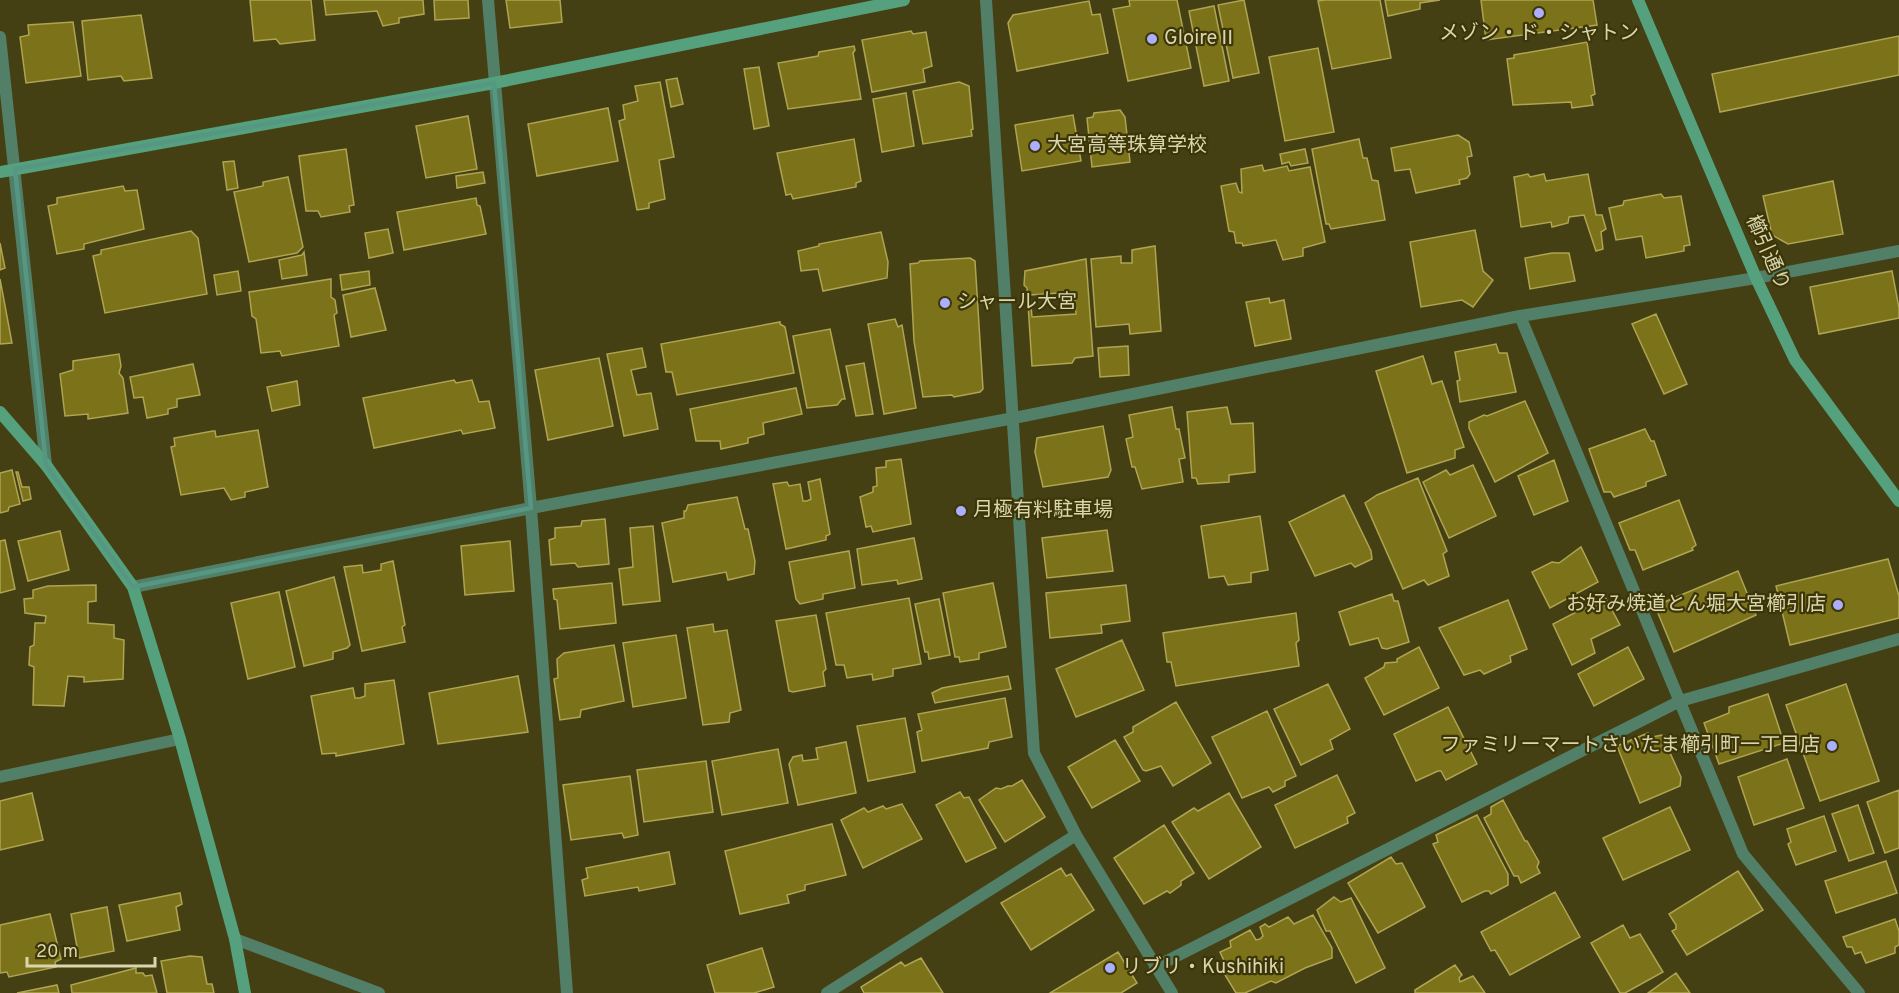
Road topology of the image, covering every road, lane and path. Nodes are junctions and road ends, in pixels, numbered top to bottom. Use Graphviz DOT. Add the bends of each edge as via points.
graph roads {
  1 [pos="488,0"];
  2 [pos="904,0"];
  3 [pos="986,0"];
  4 [pos="1638,0"];
  5 [pos="0,37"];
  6 [pos="494,83"];
  7 [pos="15,169"];
  8 [pos="0,172"];
  9 [pos="1899,251"];
  10 [pos="1756,278"];
  11 [pos="1520,316"];
  12 [pos="0,412"];
  13 [pos="1014,418"];
  14 [pos="46,465"];
  15 [pos="1899,501"];
  16 [pos="531,508"];
  17 [pos="134,587"];
  18 [pos="1899,639"];
  19 [pos="1680,700"];
  20 [pos="180,739"];
  21 [pos="0,777"];
  22 [pos="1076,835"];
  23 [pos="236,939"];
  24 [pos="1155,967"];
  25 [pos="246,993"];
  26 [pos="379,993"];
  27 [pos="567,993"];
  28 [pos="827,993"];
  29 [pos="1172,993"];
  30 [pos="1859,993"];
  1 -- 6 [label="street"];
  2 -- 6 [label="street"];
  3 -- 13 [label="street"];
  4 -- 10 [label="street, 櫛引通り"];
  5 -- 7 [label="street"];
  6 -- 7 [label="street"];
  6 -- 16 [label="street"];
  7 -- 8 [label="street"];
  7 -- 14 [label="street"];
  9 -- 10 [label="street"];
  10 -- 11 [label="street"];
  10 -- 15 [label="street, 櫛引通り" via="1795,360"];
  11 -- 13 [label="street"];
  11 -- 19 [label="street"];
  12 -- 14 [label="street"];
  13 -- 16 [label="street"];
  13 -- 22 [label="street" via="1034,753"];
  14 -- 17 [label="street"];
  16 -- 17 [label="street"];
  16 -- 27 [label="street"];
  17 -- 20 [label="street"];
  18 -- 19 [label="street"];
  19 -- 24 [label="street"];
  19 -- 30 [label="street" via="1743,854"];
  20 -- 21 [label="street"];
  20 -- 23 [label="street"];
  22 -- 24 [label="street"];
  22 -- 28 [label="street"];
  23 -- 25 [label="street"];
  23 -- 26 [label="street"];
  24 -- 29 [label="street"];
}
